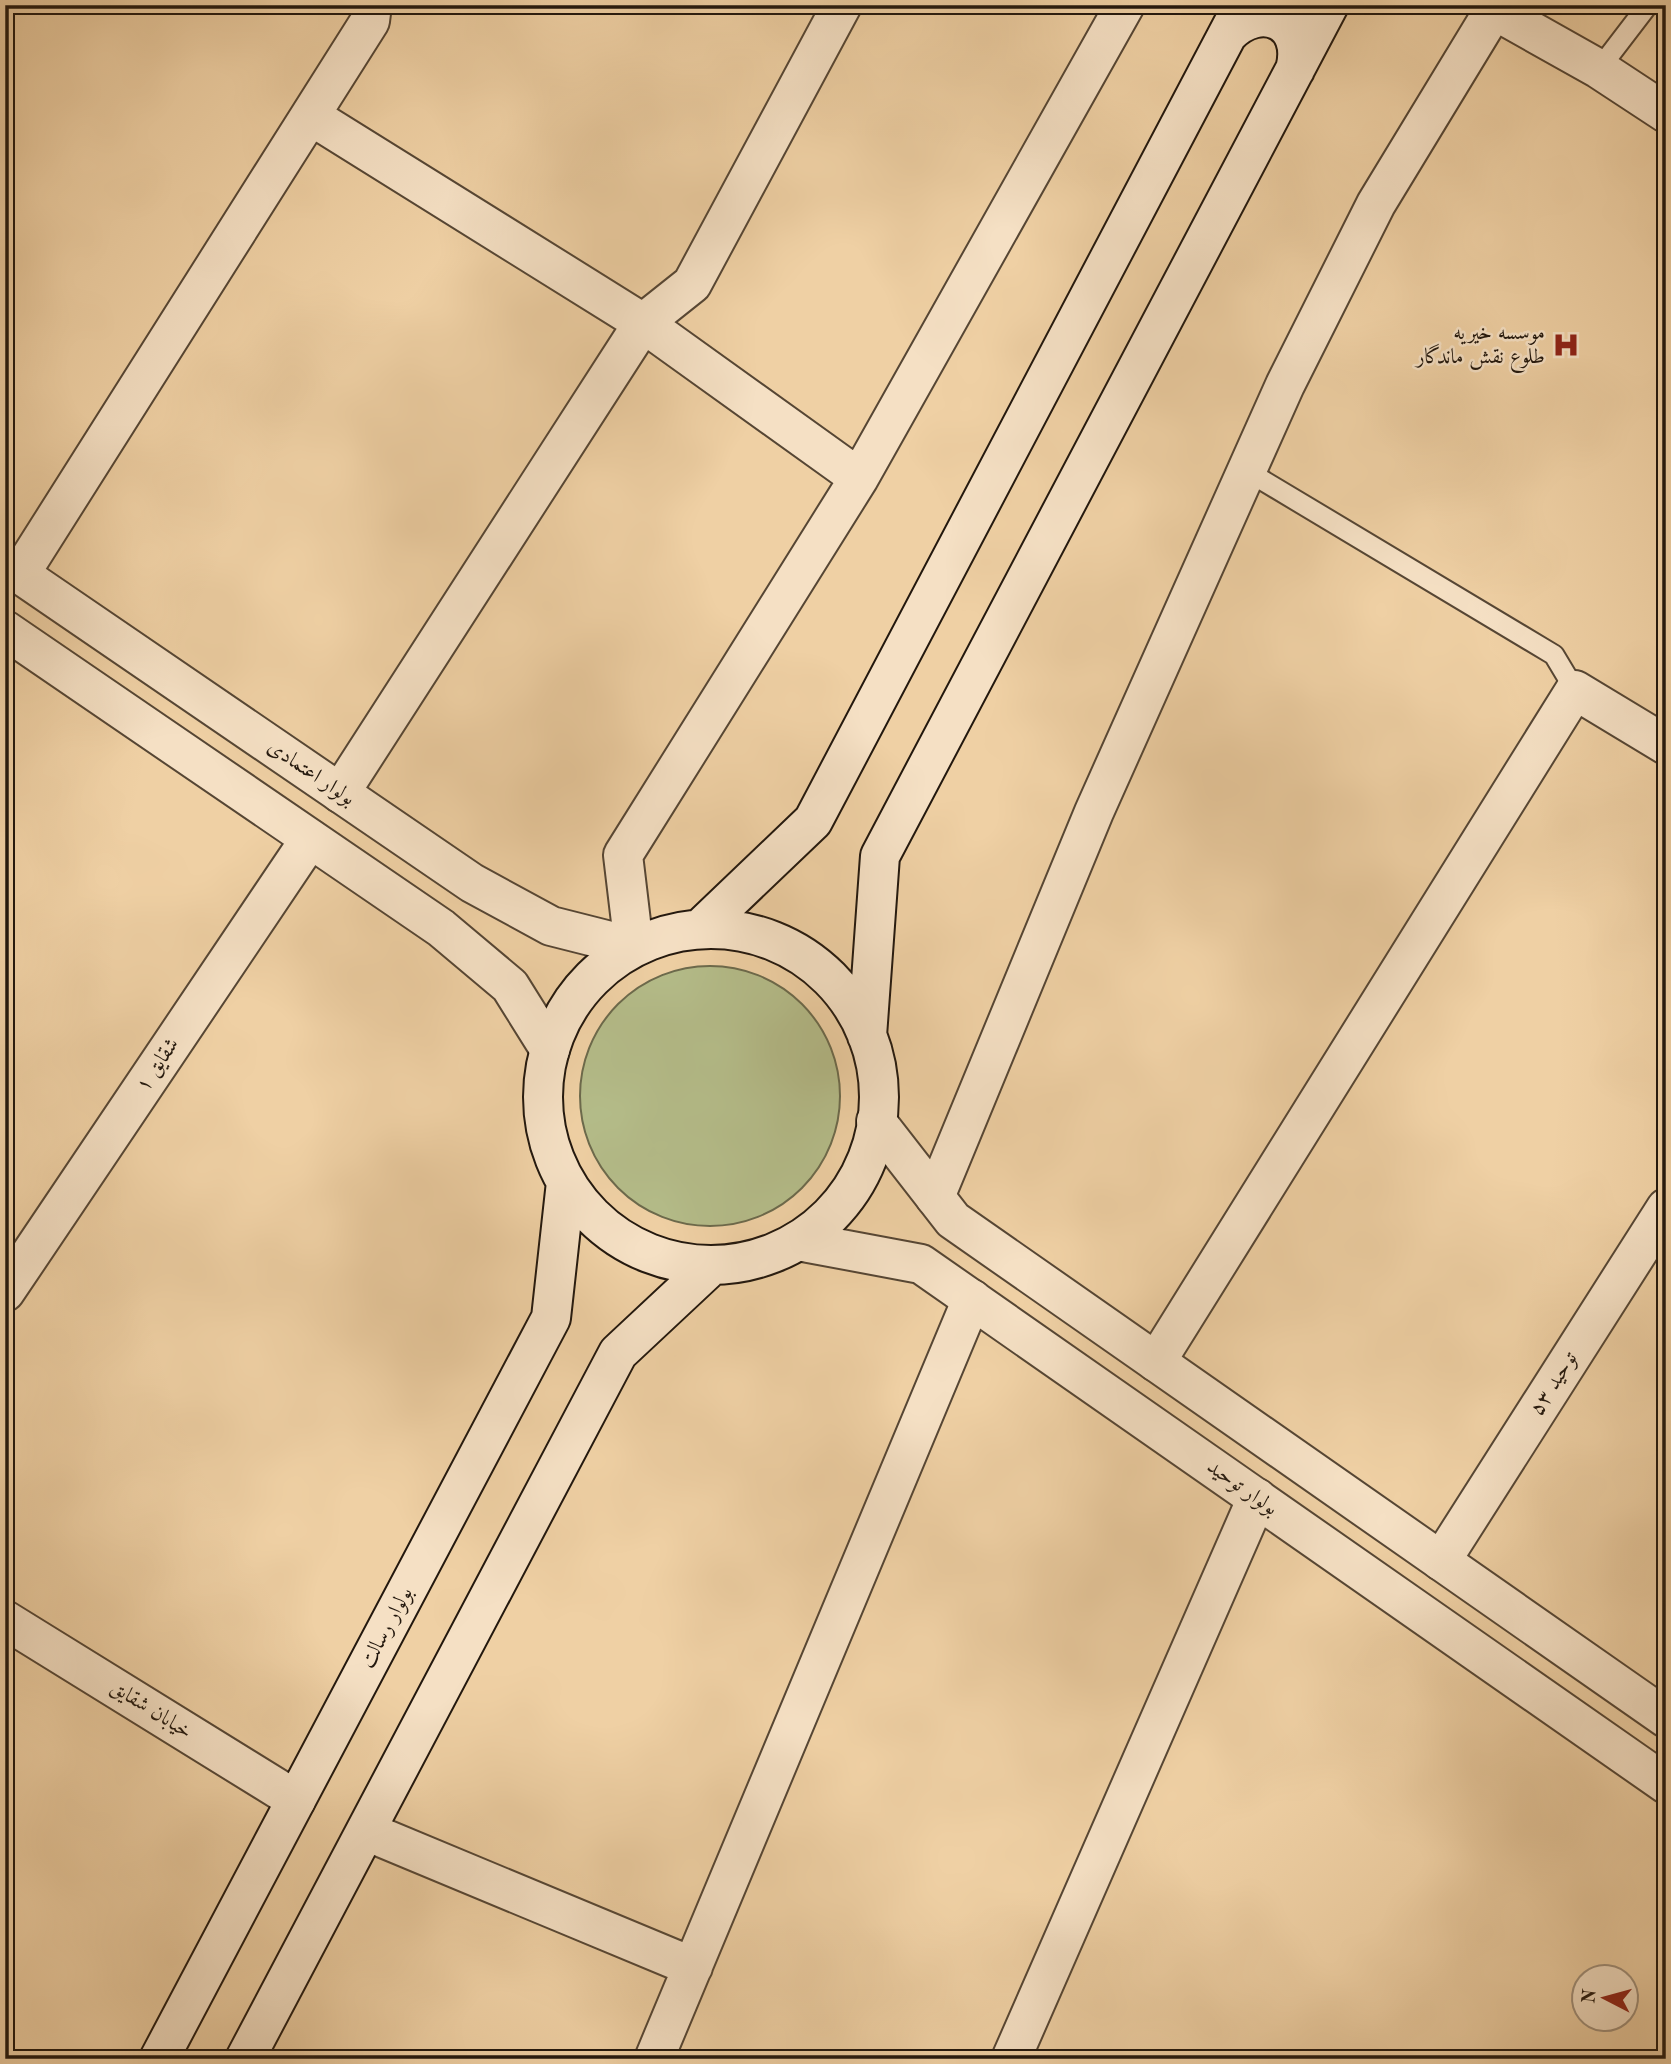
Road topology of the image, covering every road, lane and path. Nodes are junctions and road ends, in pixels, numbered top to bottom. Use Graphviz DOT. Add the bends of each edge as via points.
graph roads {
  1 [pos="372,5"];
  2 [pos="842,5"];
  3 [pos="1125,5"];
  4 [pos="1329,5"];
  5 [pos="1648,5"];
  6 [pos="1492,7"];
  7 [pos="1236,20"];
  8 [pos="1599,69"];
  9 [pos="1295,70"];
  10 [pos="1666,113"];
  11 [pos="312,116"];
  12 [pos="643,323"];
  13 [pos="1247,471"];
  14 [pos="859,478"];
  15 [pos="13,569"];
  16 [pos="5,630"];
  17 [pos="1574,690"];
  18 [pos="1666,744"];
  19 [pos="340,793"];
  20 [pos="310,839"];
  21 [pos="472,883"];
  22 [pos="441,928"];
  23 [pos="700,929"];
  24 [pos="634,947"];
  25 [pos="867,1036"];
  26 [pos="550,1050"];
  27 [pos="876,1121"];
  28 [pos="566,1182"];
  29 [pos="935,1197"];
  30 [pos="1666,1208"];
  31 [pos="799,1241"];
  32 [pos="711,1266"];
  33 [pos="5,1292"];
  34 [pos="972,1299"];
  35 [pos="1156,1362"];
  36 [pos="1257,1498"];
  37 [pos="1441,1561"];
  38 [pos="5,1620"];
  39 [pos="1666,1718"];
  40 [pos="1666,1784"];
  41 [pos="296,1800"];
  42 [pos="366,1831"];
  43 [pos="693,1967"];
  44 [pos="159,2059"];
  45 [pos="245,2059"];
  46 [pos="654,2059"];
  47 [pos="1011,2059"];
  1 -- 11 [label="street" via="370,21"];
  2 -- 12 [label="street" via="692,284"];
  3 -- 14 [label="street"];
  4 -- 9 [label="street"];
  5 -- 8 [label="lane"];
  6 -- 8 [label="street"];
  6 -- 13 [label="street" via="1376,204"];
  7 -- 9 [label="street" via="1265,14 1291,28 1299,56"];
  7 -- 23 [label="street" via="813,821"];
  8 -- 10 [label="street"];
  9 -- 25 [label="street" via="880,856"];
  11 -- 12 [label="street"];
  11 -- 15 [label="street"];
  12 -- 14 [label="street"];
  12 -- 19 [label="street"];
  13 -- 17 [label="lane" via="1554,655"];
  13 -- 29 [label="street" via="1094,812"];
  14 -- 24 [label="street" via="624,855"];
  15 -- 19 [label="street, بولوار اعتمادی"];
  16 -- 20 [label="street"];
  17 -- 18 [label="street"];
  17 -- 35 [label="street"];
  19 -- 21 [label="street, بولوار اعتمادی"];
  20 -- 22 [label="street"];
  20 -- 33 [label="street, شقایق ۱"];
  21 -- 22 [label="street" via="484,904 482,916 464,932"];
  21 -- 24 [label="street, بولوار اعتمادی" via="551,926"];
  22 -- 26 [label="street" via="510,986"];
  23 -- 24 [label="street"];
  23 -- 25 [label="street" via="760,936 788,947 836,985"];
  24 -- 26 [label="street" via="606,965 582,989"];
  25 -- 27 [label="street" via="878,1092"];
  26 -- 28 [label="street" via="543,1083 544,1118"];
  27 -- 29 [label="street"];
  27 -- 31 [label="street" via="859,1176 823,1222"];
  28 -- 32 [label="street" via="586,1210 622,1239 676,1262"];
  28 -- 41 [label="street, بولوار رسالت" via="551,1318"];
  29 -- 35 [label="street" via="953,1220"];
  30 -- 37 [label="street, توحید ۵۳"];
  31 -- 32 [label="street" via="771,1254"];
  31 -- 34 [label="street, بولوار توحید" via="921,1264"];
  32 -- 42 [label="street" via="618,1353"];
  34 -- 36 [label="street, بولوار توحید"];
  34 -- 43 [label="street"];
  35 -- 37 [label="street"];
  36 -- 40 [label="street, بولوار توحید"];
  36 -- 47 [label="street"];
  37 -- 39 [label="street"];
  38 -- 41 [label="street, خیابان شقایق"];
  41 -- 44 [label="street, بولوار رسالت"];
  42 -- 43 [label="street"];
  42 -- 45 [label="street"];
  43 -- 46 [label="street"];
}
